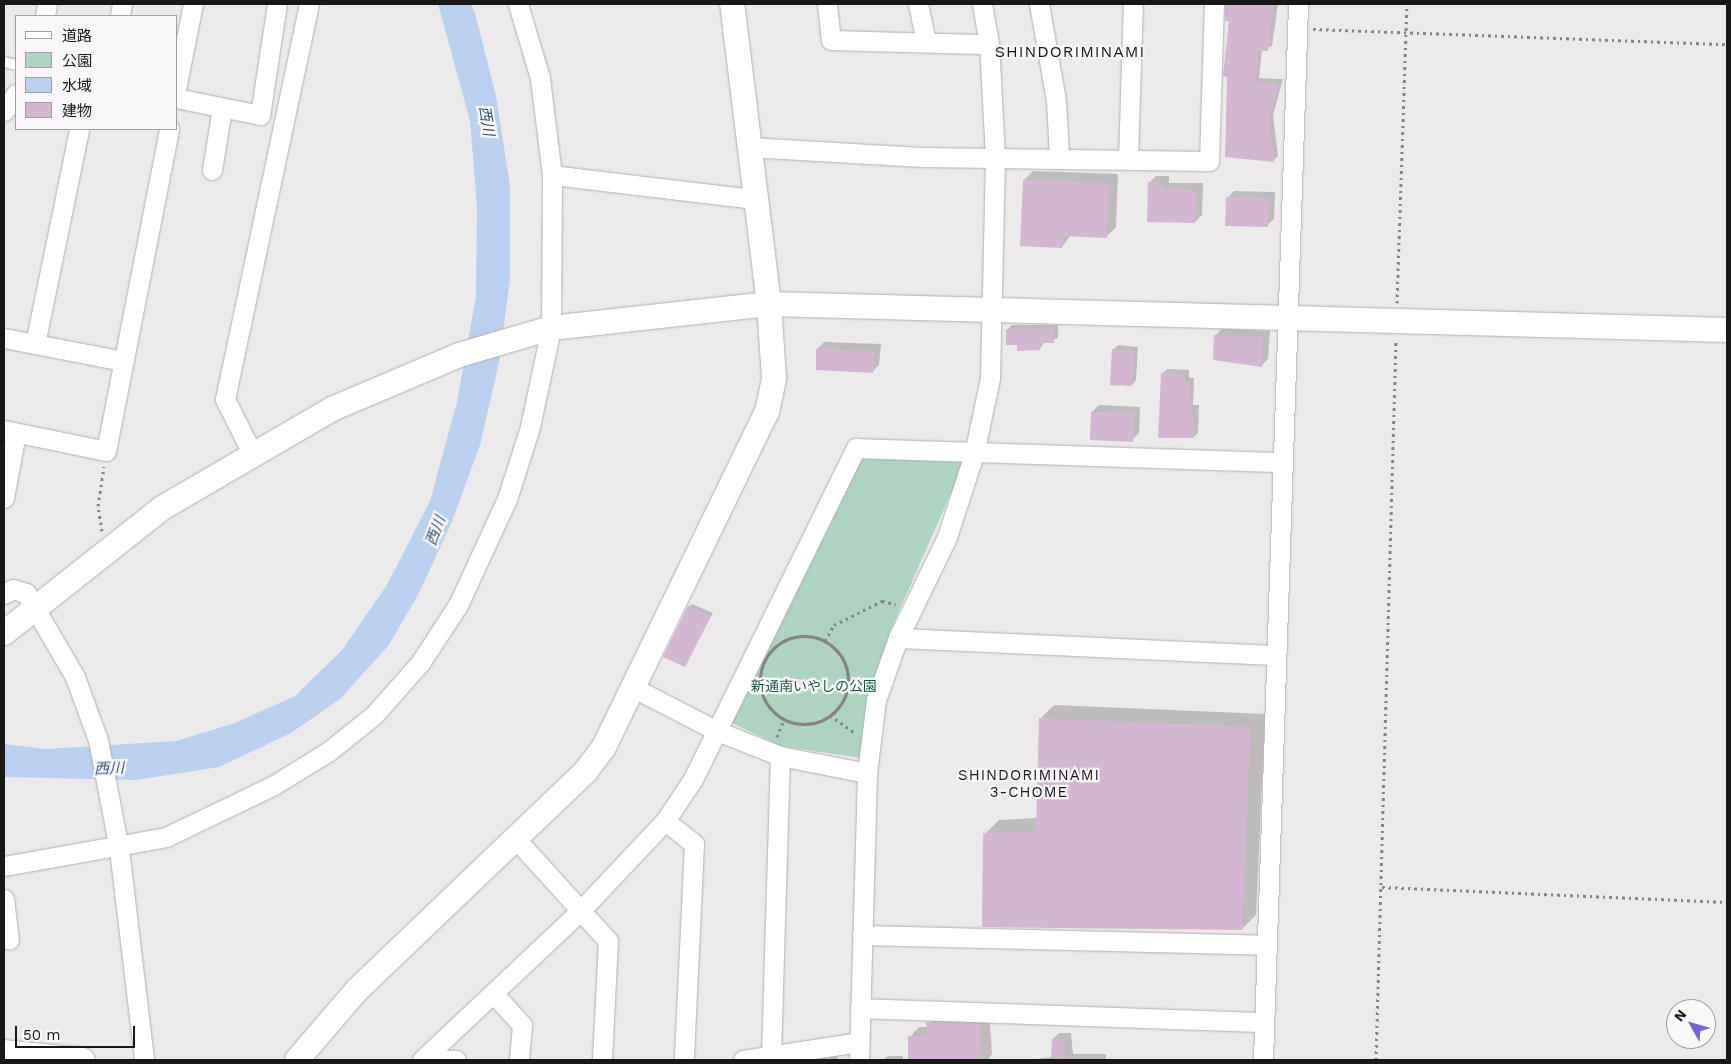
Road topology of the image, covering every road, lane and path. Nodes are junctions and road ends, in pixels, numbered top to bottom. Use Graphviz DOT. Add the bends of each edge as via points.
graph roads {
  1 [pos="193,4"];
  2 [pos="277,4"];
  3 [pos="309,4"];
  4 [pos="518,4"];
  5 [pos="732,4"];
  6 [pos="827,4"];
  7 [pos="918,4"];
  8 [pos="982,4"];
  9 [pos="1038,4"];
  10 [pos="1133,4"];
  11 [pos="1214,4"];
  12 [pos="1298,4"];
  13 [pos="1407,4"];
  14 [pos="1298,29"];
  15 [pos="1406,33"];
  16 [pos="926,42"];
  17 [pos="990,44"];
  18 [pos="1727,44"];
  19 [pos="178,79"];
  20 [pos="15,96"];
  21 [pos="178,98"];
  22 [pos="222,108"];
  23 [pos="4,112"];
  24 [pos="79,130"];
  25 [pos="169,130"];
  26 [pos="748,147"];
  27 [pos="1059,156"];
  28 [pos="996,157"];
  29 [pos="1128,159"];
  30 [pos="212,170"];
  31 [pos="552,175"];
  32 [pos="754,199"];
  33 [pos="769,304"];
  34 [pos="994,310"];
  35 [pos="1287,319"];
  36 [pos="1396,320"];
  37 [pos="551,328"];
  38 [pos="1727,330"];
  39 [pos="4,338"];
  40 [pos="35,344"];
  41 [pos="124,361"];
  42 [pos="10,432"];
  43 [pos="106,452"];
  44 [pos="974,454"];
  45 [pos="253,455"];
  46 [pos="1281,462"];
  47 [pos="4,498"];
  48 [pos="106,554"];
  49 [pos="4,594"];
  50 [pos="902,605"];
  51 [pos="35,610"];
  52 [pos="4,633"];
  53 [pos="898,638"];
  54 [pos="825,641"];
  55 [pos="1275,655"];
  56 [pos="632,687"];
  57 [pos="830,715"];
  58 [pos="784,719"];
  59 [pos="717,731"];
  60 [pos="865,740"];
  61 [pos="777,750"];
  62 [pos="867,773"];
  63 [pos="665,821"];
  64 [pos="516,838"];
  65 [pos="119,849"];
  66 [pos="4,866"];
  67 [pos="1382,887"];
  68 [pos="4,899"];
  69 [pos="1727,902"];
  70 [pos="582,909"];
  71 [pos="862,935"];
  72 [pos="8,940"];
  73 [pos="1266,945"];
  74 [pos="493,993"];
  75 [pos="860,1008"];
  76 [pos="1264,1022"];
  77 [pos="859,1051"];
  78 [pos="4,1052"];
  79 [pos="771,1056"];
  80 [pos="83,1060"];
  81 [pos="144,1060"];
  82 [pos="296,1060"];
  83 [pos="423,1060"];
  84 [pos="456,1060"];
  85 [pos="519,1060"];
  86 [pos="602,1060"];
  87 [pos="684,1060"];
  88 [pos="743,1060"];
  89 [pos="1262,1060"];
  90 [pos="1376,1060"];
  1 -- 19 [label="street"];
  2 -- 22 [label="street" via="260,115"];
  3 -- 45 [label="street" via="225,399"];
  4 -- 31 [label="street" via="540,78"];
  5 -- 26 [label="street"];
  6 -- 16 [label="street" via="831,40"];
  7 -- 16 [label="street"];
  8 -- 17 [label="street"];
  9 -- 27 [label="street" via="1056,100"];
  10 -- 29 [label="street"];
  11 -- 29 [label="street" via="1209,161"];
  12 -- 14 [label="street"];
  13 -- 15 [label="path"];
  14 -- 15 [label="path"];
  14 -- 35 [label="street"];
  15 -- 18 [label="path"];
  15 -- 36 [label="path"];
  16 -- 17 [label="street"];
  17 -- 28 [label="street"];
  20 -- 23 [label="street"];
  21 -- 22 [label="street"];
  22 -- 30 [label="street"];
  24 -- 40 [label="street"];
  25 -- 41 [label="street"];
  26 -- 28 [label="street"];
  26 -- 32 [label="street"];
  27 -- 28 [label="street"];
  27 -- 29 [label="street"];
  28 -- 34 [label="street"];
  31 -- 32 [label="street"];
  31 -- 37 [label="street"];
  32 -- 33 [label="street"];
  33 -- 34 [label="street"];
  33 -- 37 [label="street"];
  33 -- 56 [label="street" via="774,378 767,412"];
  34 -- 35 [label="street"];
  34 -- 44 [label="street" via="990,378"];
  35 -- 36 [label="street"];
  35 -- 46 [label="street"];
  36 -- 38 [label="street"];
  36 -- 67 [label="path"];
  37 -- 45 [label="street" via="459,355 332,409"];
  37 -- 65 [label="street" via="530,427 507,499 458,605 420,663 374,714 329,751 274,785 166,838"];
  39 -- 40 [label="street"];
  40 -- 41 [label="street"];
  41 -- 43 [label="street"];
  42 -- 43 [label="street"];
  42 -- 47 [label="street"];
  43 -- 48 [label="path" via="98,506"];
  44 -- 46 [label="street"];
  44 -- 53 [label="street" via="947,537"];
  44 -- 59 [label="street" via="856,448"];
  45 -- 48 [label="street" via="162,508"];
  46 -- 55 [label="street"];
  48 -- 51 [label="street"];
  49 -- 51 [label="street" via="14,589 26,593"];
  50 -- 54 [label="path" via="882,602 834,625"];
  51 -- 52 [label="street"];
  51 -- 65 [label="street" via="75,678 98,740"];
  53 -- 55 [label="street"];
  53 -- 62 [label="street" via="876,700"];
  54 -- 57 [label="path" via="839,654 847,672 846,691"];
  54 -- 58 [label="path" via="792,638 766,659 760,678 763,697"];
  55 -- 73 [label="street"];
  56 -- 59 [label="street"];
  56 -- 64 [label="street" via="604,747 586,771"];
  57 -- 58 [label="path" via="802,724"];
  57 -- 60 [label="path"];
  58 -- 61 [label="path"];
  59 -- 61 [label="street"];
  59 -- 63 [label="street" via="693,780"];
  61 -- 62 [label="street"];
  61 -- 79 [label="street"];
  62 -- 71 [label="street"];
  63 -- 70 [label="street"];
  63 -- 87 [label="street" via="694,844"];
  64 -- 70 [label="street"];
  64 -- 82 [label="street" via="357,990"];
  65 -- 66 [label="street"];
  65 -- 81 [label="street"];
  67 -- 69 [label="path"];
  67 -- 90 [label="path"];
  68 -- 72 [label="street"];
  70 -- 74 [label="street"];
  70 -- 86 [label="street" via="608,941"];
  71 -- 73 [label="street"];
  71 -- 75 [label="street"];
  73 -- 76 [label="street"];
  74 -- 83 [label="street"];
  74 -- 85 [label="street" via="522,1025"];
  75 -- 76 [label="street"];
  75 -- 77 [label="street"];
  76 -- 89 [label="street"];
  77 -- 79 [label="street"];
  78 -- 80 [label="street"];
  79 -- 88 [label="street"];
  83 -- 84 [label="street"];
}
